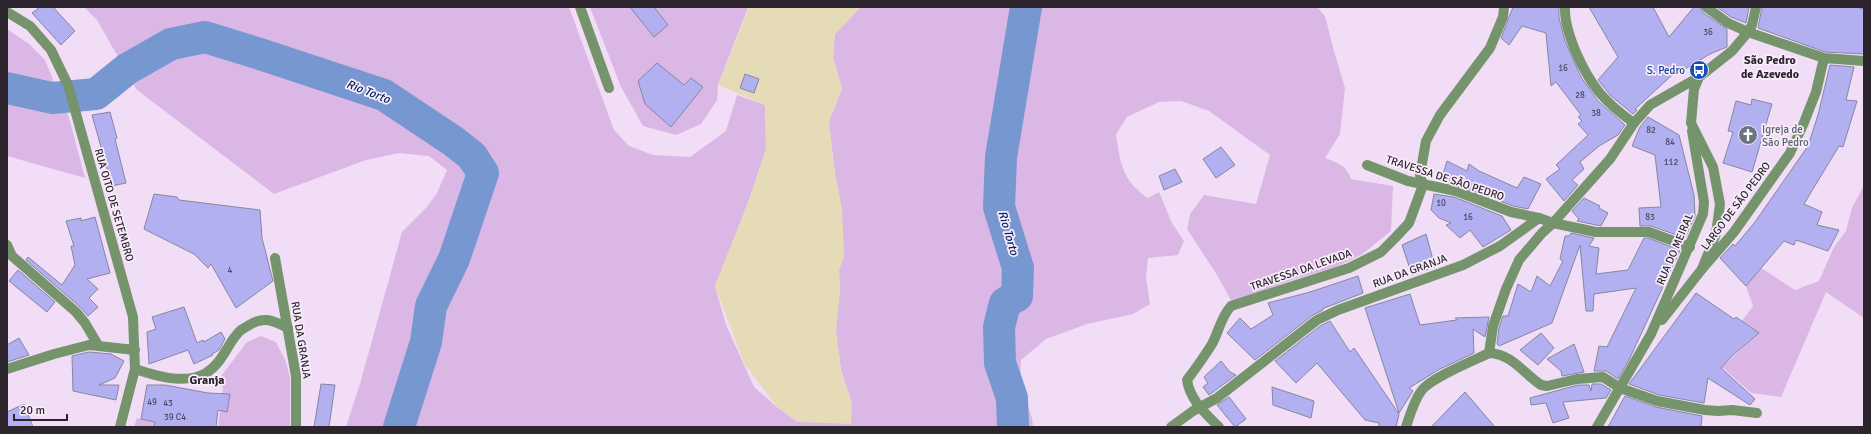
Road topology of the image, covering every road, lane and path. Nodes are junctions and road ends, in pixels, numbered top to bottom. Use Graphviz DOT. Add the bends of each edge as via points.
graph roads {
  1 [pos="580,7"];
  2 [pos="1504,7"];
  3 [pos="1565,7"];
  4 [pos="1706,7"];
  5 [pos="1756,7"];
  6 [pos="7,12"];
  7 [pos="1748,32"];
  8 [pos="1824,58"];
  9 [pos="1864,61"];
  10 [pos="1699,77"];
  11 [pos="609,88"];
  12 [pos="1634,123"];
  13 [pos="1691,123"];
  14 [pos="1367,165"];
  15 [pos="1423,185"];
  16 [pos="1539,218"];
  17 [pos="1553,223"];
  18 [pos="7,245"];
  19 [pos="1690,247"];
  20 [pos="275,258"];
  21 [pos="1702,269"];
  22 [pos="288,328"];
  23 [pos="1651,334"];
  24 [pos="98,345"];
  25 [pos="135,350"];
  26 [pos="1489,353"];
  27 [pos="7,369"];
  28 [pos="135,369"];
  29 [pos="1620,388"];
  30 [pos="1200,408"];
  31 [pos="1757,413"];
  32 [pos="120,427"];
  33 [pos="296,427"];
  34 [pos="1171,427"];
  35 [pos="1218,427"];
  36 [pos="1406,427"];
  37 [pos="1597,427"];
  1 -- 11 [label="street"];
  2 -- 15 [label="street, TRAVESSA DA LEVADA" via="1503,17 1490,48 1440,114 1426,141 1420,175"];
  3 -- 12 [label="street" via="1569,34 1586,72 1599,92"];
  4 -- 7 [label="street" via="1728,23"];
  5 -- 7 [label="street"];
  6 -- 25 [label="street, RUA OITO DE SETEMBRO" via="30,26 51,50 68,85 133,317"];
  7 -- 8 [label="street"];
  7 -- 10 [label="street" via="1732,51"];
  8 -- 9 [label="street"];
  8 -- 21 [label="street, LARGO DE SÃO PEDRO" via="1816,92 1790,153 1734,232"];
  10 -- 12 [label="street" via="1650,105"];
  10 -- 13 [label="street" via="1694,89"];
  12 -- 17 [label="street" via="1610,159"];
  13 -- 19 [label="street, RUA DO MEIRAL" via="1704,202 1703,214"];
  13 -- 21 [label="street, LARGO DE SÃO PEDRO" via="1714,167 1720,204 1716,234"];
  14 -- 15 [label="street, TRAVESSA DE SÃO PEDRO"];
  15 -- 16 [label="street, TRAVESSA DE SÃO PEDRO" via="1456,191 1511,212"];
  15 -- 30 [label="street, TRAVESSA DA LEVADA" via="1409,223 1380,252 1349,268 1231,306 1224,314 1211,344 1187,380 1188,390"];
  16 -- 17 [label="street"];
  16 -- 30 [label="street, RUA DA GRANJA" via="1506,242 1463,264 1317,320 1217,398"];
  17 -- 19 [label="street" via="1596,232 1649,232"];
  17 -- 26 [label="street" via="1519,260 1493,326"];
  18 -- 24 [label="street" via="12,256 76,312"];
  19 -- 23 [label="street, RUA DO MEIRAL"];
  20 -- 22 [label="street, RUA DA GRANJA"];
  21 -- 23 [label="street, RUA DO MEIRAL"];
  22 -- 28 [label="street" via="273,320 257,321 240,331 217,364 206,373 192,378 164,377"];
  22 -- 33 [label="street, RUA DA GRANJA" via="296,376"];
  23 -- 29 [label="street, RUA DO MEIRAL"];
  24 -- 25 [label="street"];
  24 -- 27 [label="street" via="54,354"];
  25 -- 28 [label="street, RUA OITO DE SETEMBRO"];
  26 -- 29 [label="street" via="1510,358 1541,385 1603,377"];
  26 -- 36 [label="street" via="1438,378 1422,390"];
  28 -- 32 [label="street, RUA OITO DE SETEMBRO"];
  29 -- 31 [label="street" via="1657,401 1705,410"];
  29 -- 37 [label="street, RUA DO MEIRAL"];
  30 -- 34 [label="street, RUA DA GRANJA"];
  30 -- 35 [label="street, TRAVESSA DA LEVADA"];
}
